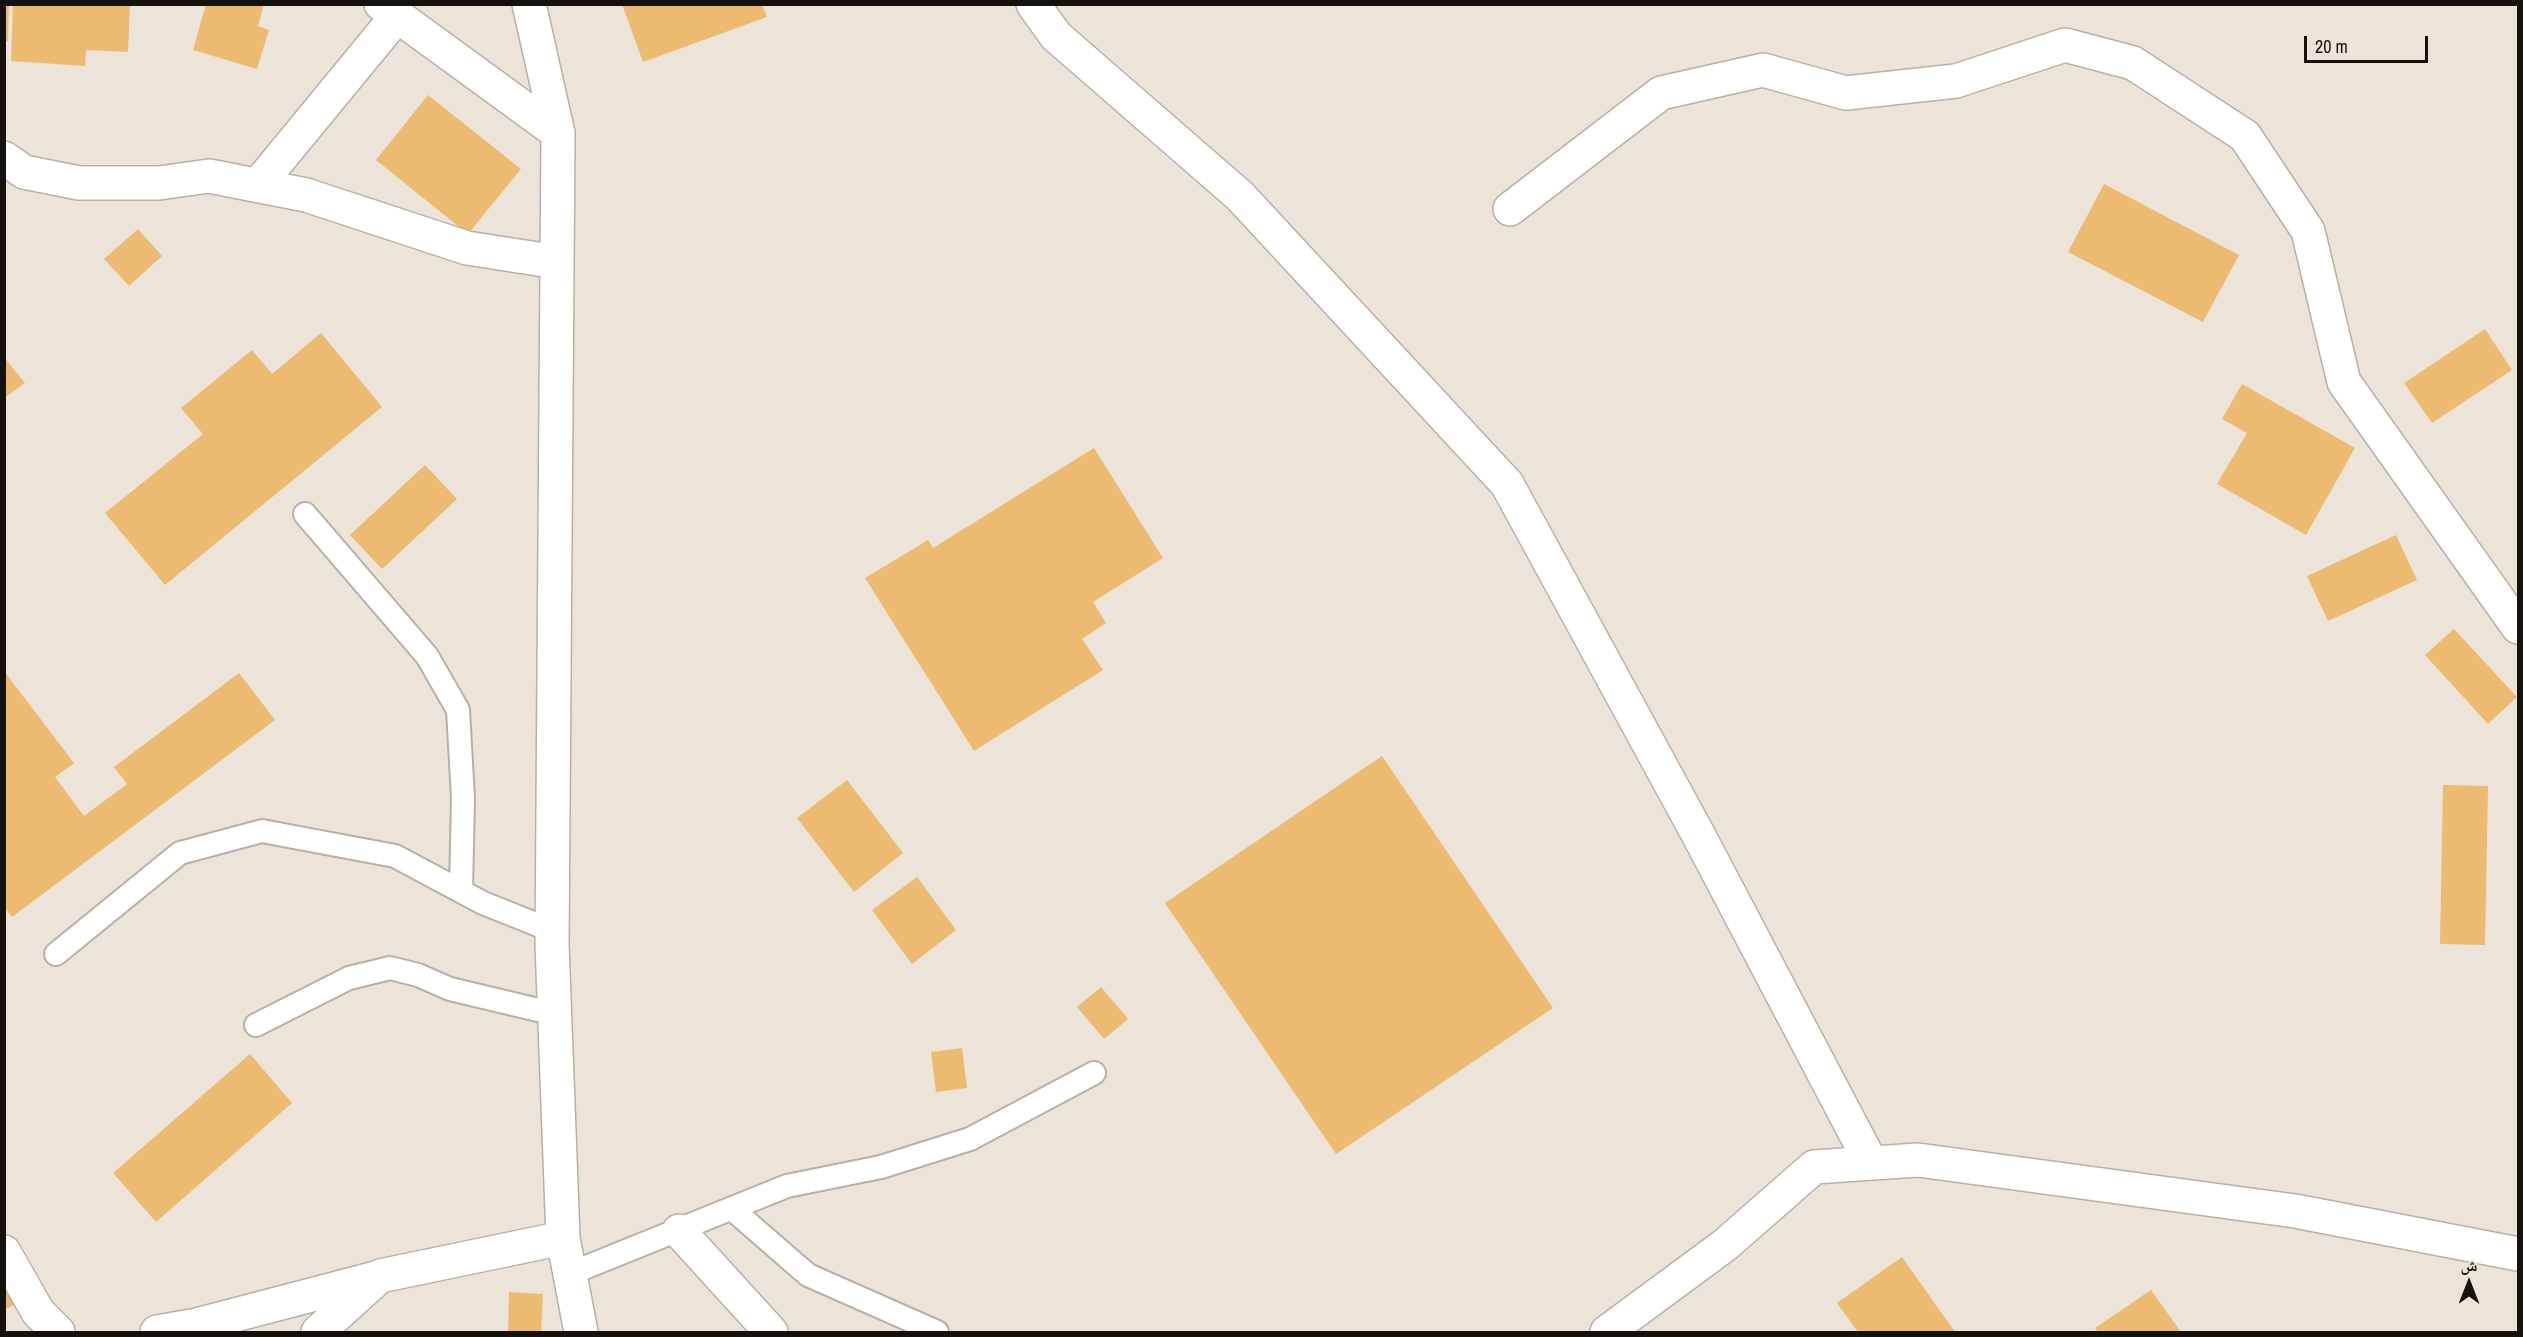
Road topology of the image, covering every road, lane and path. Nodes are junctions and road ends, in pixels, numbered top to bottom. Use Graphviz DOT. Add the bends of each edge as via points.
graph roads {
  1 [pos="529,4"];
  2 [pos="1033,4"];
  3 [pos="389,10"];
  4 [pos="558,133"];
  5 [pos="4,158"];
  6 [pos="258,185"];
  7 [pos="1510,209"];
  8 [pos="556,262"];
  9 [pos="305,514"];
  10 [pos="2518,627"];
  11 [pos="461,891"];
  12 [pos="553,931"];
  13 [pos="56,954"];
  14 [pos="555,1014"];
  15 [pos="256,1024"];
  16 [pos="1094,1073"];
  17 [pos="1871,1163"];
  18 [pos="732,1209"];
  19 [pos="679,1231"];
  20 [pos="563,1238"];
  21 [pos="4,1252"];
  22 [pos="2518,1254"];
  23 [pos="569,1274"];
  24 [pos="380,1276"];
  25 [pos="58,1332"];
  26 [pos="157,1332"];
  27 [pos="318,1332"];
  28 [pos="581,1332"];
  29 [pos="771,1332"];
  30 [pos="937,1332"];
  31 [pos="1607,1332"];
  1 -- 4 [label="street"];
  2 -- 17 [label="street" via="1056,36 1240,196 1507,484"];
  3 -- 4 [label="street"];
  3 -- 6 [label="street"];
  4 -- 8 [label="street"];
  5 -- 6 [label="street" via="24,172 79,183 159,183 209,176"];
  6 -- 8 [label="street" via="306,195 467,248"];
  7 -- 10 [label="street" via="1661,93 1763,70 1846,93 1956,81 2064,45 2133,63 2245,136 2308,231 2344,382"];
  8 -- 12 [label="street"];
  9 -- 11 [label="lane" via="427,657 458,710 463,798"];
  11 -- 12 [label="lane"];
  11 -- 13 [label="lane" via="395,856 262,831 180,853"];
  12 -- 14 [label="street"];
  14 -- 15 [label="lane" via="450,989 390,968 350,978"];
  14 -- 20 [label="street"];
  16 -- 18 [label="lane" via="970,1139 882,1167 787,1186"];
  17 -- 22 [label="street" via="1918,1160 2295,1211"];
  17 -- 31 [label="street" via="1814,1167 1725,1245"];
  18 -- 19 [label="lane"];
  18 -- 30 [label="lane" via="808,1275"];
  19 -- 23 [label="lane"];
  19 -- 29 [label="street"];
  20 -- 23 [label="street"];
  20 -- 24 [label="street"];
  21 -- 25 [label="street" via="38,1312"];
  23 -- 28 [label="street"];
  24 -- 26 [label="street"];
  24 -- 27 [label="street"];
}
